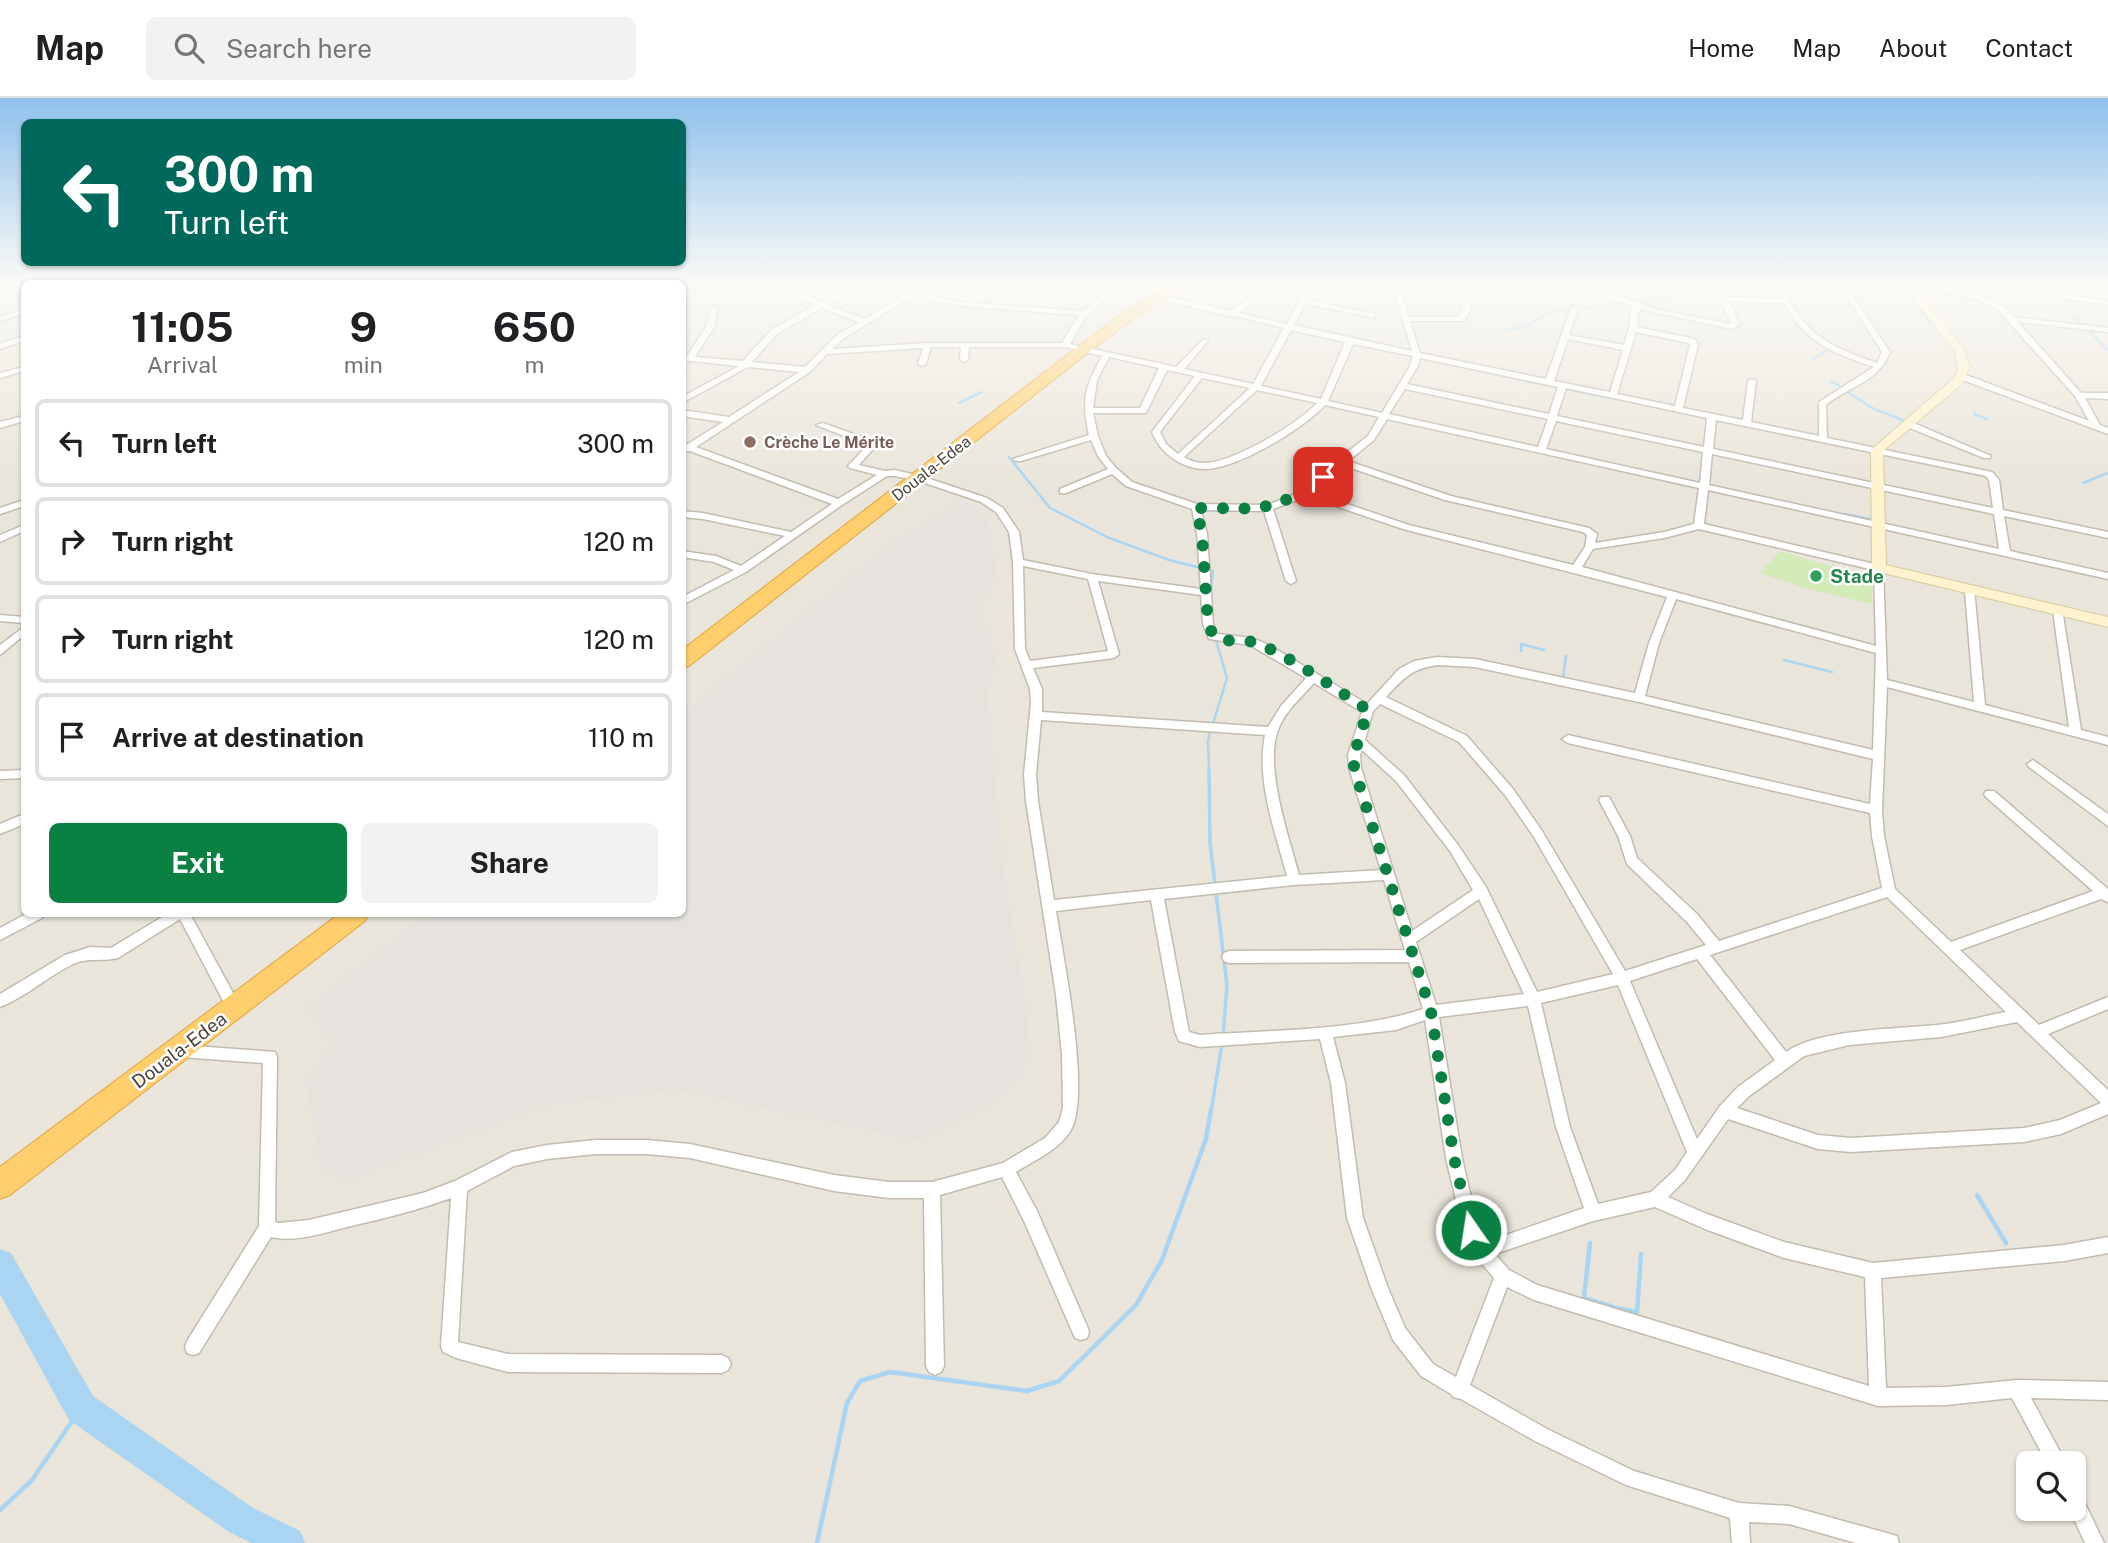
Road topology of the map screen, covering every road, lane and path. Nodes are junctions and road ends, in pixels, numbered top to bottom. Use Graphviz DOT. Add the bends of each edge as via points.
graph roads {
  1 [pos="758,349"];
  2 [pos="829,349"];
  3 [pos="864,349"];
  4 [pos="927,349"];
  5 [pos="965,349"];
  6 [pos="1084,349"];
  7 [pos="1086,349"];
  8 [pos="1196,349"];
  9 [pos="1278,349"];
  10 [pos="1346,349"];
  11 [pos="1390,349"];
  12 [pos="1415,349"];
  13 [pos="1560,349"];
  14 [pos="1627,349"];
  15 [pos="1693,349"];
  16 [pos="1834,349"];
  17 [pos="1884,349"];
  18 [pos="1959,349"];
  19 [pos="2039,349"];
  20 [pos="827,352"];
  21 [pos="1107,354"];
  22 [pos="1417,355"];
  23 [pos="686,359"];
  24 [pos="964,360"];
  25 [pos="746,362"];
  26 [pos="922,364"];
  27 [pos="1878,366"];
  28 [pos="1164,367"];
  29 [pos="21,370"];
  30 [pos="807,370"];
  31 [pos="1178,370"];
  32 [pos="1200,375"];
  33 [pos="0,376"];
  34 [pos="1963,377"];
  35 [pos="1752,381"];
  36 [pos="1549,382"];
  37 [pos="1563,385"];
  38 [pos="1404,386"];
  39 [pos="1256,387"];
  40 [pos="1613,395"];
  41 [pos="2079,395"];
  42 [pos="2108,396"];
  43 [pos="686,399"];
  44 [pos="1323,402"];
  45 [pos="1679,408"];
  46 [pos="1088,410"];
  47 [pos="686,414"];
  48 [pos="1385,415"];
  49 [pos="1712,416"];
  50 [pos="1553,417"];
  51 [pos="21,420"];
  52 [pos="730,420"];
  53 [pos="1748,423"];
  54 [pos="1908,424"];
  55 [pos="0,425"];
  56 [pos="820,425"];
  57 [pos="2096,426"];
  58 [pos="2108,430"];
  59 [pos="1094,436"];
  60 [pos="1823,438"];
  61 [pos="686,449"];
  62 [pos="1707,450"];
  63 [pos="1877,450"];
  64 [pos="1541,452"];
  65 [pos="1987,456"];
  66 [pos="1178,458"];
  67 [pos="1018,459"];
  68 [pos="1343,462"];
  69 [pos="1113,470"];
  70 [pos="885,474"];
  71 [pos="918,478"];
  72 [pos="1704,487"];
  73 [pos="1878,488"];
  74 [pos="1063,491"];
  75 [pos="1303,492"];
  76 [pos="839,503"];
  77 [pos="21,504"];
  78 [pos="1196,508"];
  79 [pos="1268,508"];
  80 [pos="0,511"];
  81 [pos="2000,512"];
  82 [pos="686,514"];
  83 [pos="1879,525"];
  84 [pos="1699,526"];
  85 [pos="21,528"];
  86 [pos="793,535"];
  87 [pos="2108,535"];
  88 [pos="0,539"];
  89 [pos="1590,547"];
  90 [pos="2005,553"];
  91 [pos="686,555"];
  92 [pos="1018,562"];
  93 [pos="1879,568"];
  94 [pos="1576,569"];
  95 [pos="742,570"];
  96 [pos="2108,576"];
  97 [pos="1091,577"];
  98 [pos="1291,581"];
  99 [pos="1970,591"];
  100 [pos="1207,593"];
  101 [pos="1672,596"];
  102 [pos="686,600"];
  103 [pos="2058,611"];
  104 [pos="0,618"];
  105 [pos="21,620"];
  106 [pos="2108,622"];
  107 [pos="21,633"];
  108 [pos="0,651"];
  109 [pos="1881,651"];
  110 [pos="686,657"];
  111 [pos="1025,666"];
  112 [pos="1314,676"];
  113 [pos="1882,682"];
  114 [pos="1378,698"];
  115 [pos="1639,698"];
  116 [pos="1980,708"];
  117 [pos="1368,710"];
  118 [pos="1037,716"];
  119 [pos="1272,731"];
  120 [pos="2076,733"];
  121 [pos="1568,738"];
  122 [pos="1359,741"];
  123 [pos="2108,741"];
  124 [pos="1879,756"];
  125 [pos="2033,764"];
  126 [pos="21,774"];
  127 [pos="0,775"];
  128 [pos="1990,794"];
  129 [pos="1605,800"];
  130 [pos="1876,810"];
  131 [pos="21,820"];
  132 [pos="2108,821"];
  133 [pos="0,829"];
  134 [pos="1389,875"];
  135 [pos="1294,880"];
  136 [pos="1481,891"];
  137 [pos="1889,891"];
  138 [pos="1157,895"];
  139 [pos="2106,895"];
  140 [pos="1049,906"];
  141 [pos="31,917"];
  142 [pos="172,917"];
  143 [pos="186,917"];
  144 [pos="352,917"];
  145 [pos="0,934"];
  146 [pos="1716,947"];
  147 [pos="1411,948"];
  148 [pos="1951,948"];
  149 [pos="1700,953"];
  150 [pos="1229,957"];
  151 [pos="1622,978"];
  152 [pos="1534,999"];
  153 [pos="0,1001"];
  154 [pos="2108,1003"];
  155 [pos="234,1008"];
  156 [pos="1431,1012"];
  157 [pos="2020,1015"];
  158 [pos="1325,1032"];
  159 [pos="2038,1032"];
  160 [pos="177,1051"];
  161 [pos="1783,1060"];
  162 [pos="2108,1100"];
  163 [pos="2108,1107"];
  164 [pos="1725,1111"];
  165 [pos="1695,1153"];
  166 [pos="1006,1169"];
  167 [pos="0,1185"];
  168 [pos="460,1187"];
  169 [pos="932,1190"];
  170 [pos="1655,1199"];
  171 [pos="1593,1213"];
  172 [pos="267,1228"];
  173 [pos="2108,1245"];
  174 [pos="1482,1251"];
  175 [pos="1874,1270"];
  176 [pos="1503,1276"];
  177 [pos="1081,1332"];
  178 [pos="193,1347"];
  179 [pos="722,1364"];
  180 [pos="935,1366"];
  181 [pos="2017,1389"];
  182 [pos="1460,1391"];
  183 [pos="2108,1391"];
  184 [pos="1878,1397"];
  185 [pos="2051,1451"];
  186 [pos="1739,1512"];
  187 [pos="2082,1521"];
  188 [pos="2090,1542"];
  189 [pos="1741,1543"];
  190 [pos="1890,1543"];
  1 -- 25 [label="street"];
  2 -- 20 [label="street"];
  3 -- 20 [label="street"];
  4 -- 26 [label="street"];
  5 -- 24 [label="street"];
  6 -- 71 [label="highway, Douala-Edea"];
  7 -- 21 [label="street"];
  8 -- 31 [label="street"];
  9 -- 39 [label="street"];
  10 -- 44 [label="street"];
  11 -- 22 [label="street"];
  12 -- 22 [label="street"];
  13 -- 36 [label="street"];
  14 -- 40 [label="street"];
  15 -- 45 [label="street"];
  16 -- 27 [label="street"];
  17 -- 27 [label="street" via="1885,359"];
  18 -- 34 [label="main road" via="1965,364"];
  19 -- 41 [label="street"];
  20 -- 30 [label="street"];
  21 -- 28 [label="street"];
  21 -- 46 [label="street" via="1093,380"];
  22 -- 36 [label="street"];
  22 -- 38 [label="street"];
  23 -- 25 [label="street"];
  25 -- 30 [label="street"];
  25 -- 43 [label="street"];
  27 -- 60 [label="street" via="1822,404"];
  28 -- 31 [label="street"];
  28 -- 46 [label="street" via="1143,411"];
  29 -- 33 [label="street"];
  30 -- 52 [label="street"];
  31 -- 32 [label="street"];
  32 -- 39 [label="street"];
  32 -- 66 [label="street" via="1156,432 1166,450"];
  34 -- 54 [label="main road"];
  34 -- 57 [label="street"];
  35 -- 53 [label="street"];
  36 -- 37 [label="street"];
  37 -- 40 [label="street"];
  37 -- 50 [label="street"];
  38 -- 48 [label="street"];
  38 -- 50 [label="street"];
  39 -- 44 [label="street"];
  39 -- 66 [label="street"];
  40 -- 45 [label="street"];
  41 -- 42 [label="street"];
  41 -- 57 [label="street"];
  44 -- 48 [label="street"];
  44 -- 66 [label="street" via="1283,436 1211,466"];
  45 -- 49 [label="street"];
  46 -- 59 [label="street"];
  47 -- 52 [label="street"];
  48 -- 64 [label="street"];
  48 -- 68 [label="street" via="1371,438"];
  49 -- 53 [label="street"];
  49 -- 62 [label="street"];
  50 -- 62 [label="street"];
  50 -- 64 [label="street"];
  51 -- 55 [label="street"];
  52 -- 61 [label="street"];
  53 -- 60 [label="street"];
  54 -- 63 [label="main road"];
  54 -- 65 [label="street"];
  56 -- 70 [label="street" via="870,443 853,466"];
  57 -- 58 [label="street"];
  59 -- 67 [label="street"];
  59 -- 69 [label="street"];
  60 -- 63 [label="street"];
  61 -- 76 [label="street"];
  62 -- 72 [label="street"];
  62 -- 73 [label="street"];
  63 -- 73 [label="main road"];
  63 -- 81 [label="street" via="1989,474"];
  64 -- 72 [label="street"];
  68 -- 75 [label="street"];
  68 -- 89 [label="street" via="1448,498 1586,530 1592,534"];
  69 -- 74 [label="street"];
  69 -- 78 [label="street" via="1129,484"];
  70 -- 71 [label="street"];
  70 -- 76 [label="street"];
  71 -- 92 [label="street" via="967,492 1000,510 1014,532"];
  71 -- 110 [label="highway, Douala-Edea"];
  72 -- 83 [label="street"];
  72 -- 84 [label="street"];
  73 -- 81 [label="street"];
  73 -- 83 [label="main road"];
  75 -- 79 [label="street"];
  75 -- 94 [label="street" via="1406,527"];
  76 -- 86 [label="street"];
  77 -- 80 [label="street"];
  78 -- 79 [label="street"];
  78 -- 100 [label="street"];
  79 -- 98 [label="street"];
  81 -- 87 [label="street"];
  81 -- 90 [label="street"];
  82 -- 86 [label="street"];
  83 -- 90 [label="street"];
  83 -- 93 [label="main road"];
  84 -- 89 [label="street"];
  84 -- 93 [label="street"];
  85 -- 88 [label="street"];
  86 -- 95 [label="street"];
  89 -- 94 [label="street"];
  90 -- 96 [label="street"];
  91 -- 95 [label="street" via="716,559"];
  92 -- 97 [label="street"];
  92 -- 111 [label="street" via="1020,649"];
  93 -- 99 [label="main road"];
  93 -- 109 [label="street"];
  94 -- 101 [label="street"];
  95 -- 102 [label="street"];
  97 -- 100 [label="street"];
  97 -- 111 [label="street" via="1114,654"];
  99 -- 103 [label="main road"];
  99 -- 116 [label="street"];
  100 -- 112 [label="street" via="1213,637 1252,642"];
  101 -- 109 [label="street"];
  101 -- 115 [label="street"];
  103 -- 106 [label="main road"];
  103 -- 120 [label="street"];
  104 -- 105 [label="street"];
  107 -- 108 [label="street"];
  109 -- 113 [label="street"];
  111 -- 118 [label="street" via="1036,688"];
  112 -- 117 [label="street"];
  112 -- 119 [label="street"];
  113 -- 116 [label="street"];
  113 -- 124 [label="street"];
  114 -- 115 [label="street" via="1403,672 1437,661 1475,663"];
  114 -- 117 [label="street"];
  114 -- 151 [label="street" via="1463,740 1509,792"];
  115 -- 124 [label="street"];
  116 -- 120 [label="street"];
  117 -- 122 [label="street"];
  118 -- 119 [label="street"];
  118 -- 140 [label="street" via="1030,774"];
  119 -- 135 [label="street" via="1268,752 1274,799"];
  120 -- 123 [label="street"];
  121 -- 130 [label="street"];
  122 -- 134 [label="street" via="1354,768"];
  122 -- 136 [label="street" via="1400,778"];
  124 -- 130 [label="street"];
  125 -- 132 [label="street"];
  126 -- 127 [label="street"];
  128 -- 139 [label="street"];
  129 -- 146 [label="street" via="1637,867"];
  130 -- 137 [label="street"];
  131 -- 133 [label="street"];
  134 -- 135 [label="street"];
  134 -- 147 [label="street"];
  135 -- 138 [label="street"];
  136 -- 147 [label="street"];
  136 -- 152 [label="street"];
  137 -- 146 [label="street"];
  137 -- 148 [label="street"];
  138 -- 140 [label="street"];
  138 -- 158 [label="street" via="1184,1037 1200,1041"];
  139 -- 148 [label="street"];
  140 -- 166 [label="street" via="1069,1054 1070,1108 1065,1126 1050,1143"];
  141 -- 145 [label="street"];
  142 -- 153 [label="street" via="113,954 90,953 70,959"];
  143 -- 155 [label="street"];
  144 -- 155 [label="highway, Douala-Edea"];
  146 -- 149 [label="street"];
  147 -- 150 [label="street"];
  147 -- 156 [label="street"];
  148 -- 157 [label="street"];
  149 -- 151 [label="street"];
  149 -- 161 [label="street"];
  151 -- 152 [label="street"];
  151 -- 165 [label="street"];
  152 -- 156 [label="street"];
  152 -- 171 [label="street" via="1563,1127"];
  154 -- 159 [label="street"];
  155 -- 160 [label="highway, Douala-Edea"];
  156 -- 158 [label="street" via="1396,1024"];
  156 -- 174 [label="street" via="1454,1158 1471,1230"];
  157 -- 159 [label="street"];
  157 -- 161 [label="street" via="1941,1031 1849,1039 1800,1050"];
  158 -- 182 [label="street" via="1338,1083 1355,1218 1380,1290 1399,1334 1427,1370"];
  159 -- 162 [label="street"];
  160 -- 167 [label="highway, Douala-Edea"];
  160 -- 172 [label="street" via="270,1057"];
  161 -- 164 [label="street"];
  163 -- 164 [label="street" via="2061,1127 2024,1135 1851,1145 1818,1142"];
  164 -- 165 [label="street"];
  165 -- 170 [label="street"];
  166 -- 169 [label="street"];
  166 -- 177 [label="street"];
  168 -- 169 [label="street" via="523,1157 596,1147 646,1147 690,1151 834,1183"];
  168 -- 172 [label="street" via="423,1201 309,1228"];
  168 -- 179 [label="street" via="449,1346 508,1363"];
  169 -- 180 [label="street"];
  170 -- 171 [label="street"];
  170 -- 175 [label="street" via="1784,1250"];
  171 -- 174 [label="street"];
  172 -- 178 [label="street"];
  173 -- 175 [label="street"];
  174 -- 176 [label="street"];
  175 -- 184 [label="street"];
  176 -- 182 [label="street"];
  176 -- 184 [label="street" via="1534,1292"];
  181 -- 183 [label="street"];
  181 -- 184 [label="street"];
  181 -- 185 [label="street"];
  182 -- 186 [label="street" via="1632,1479"];
  186 -- 189 [label="street"];
  186 -- 190 [label="street" via="1789,1515"];
  187 -- 188 [label="street"];
}
